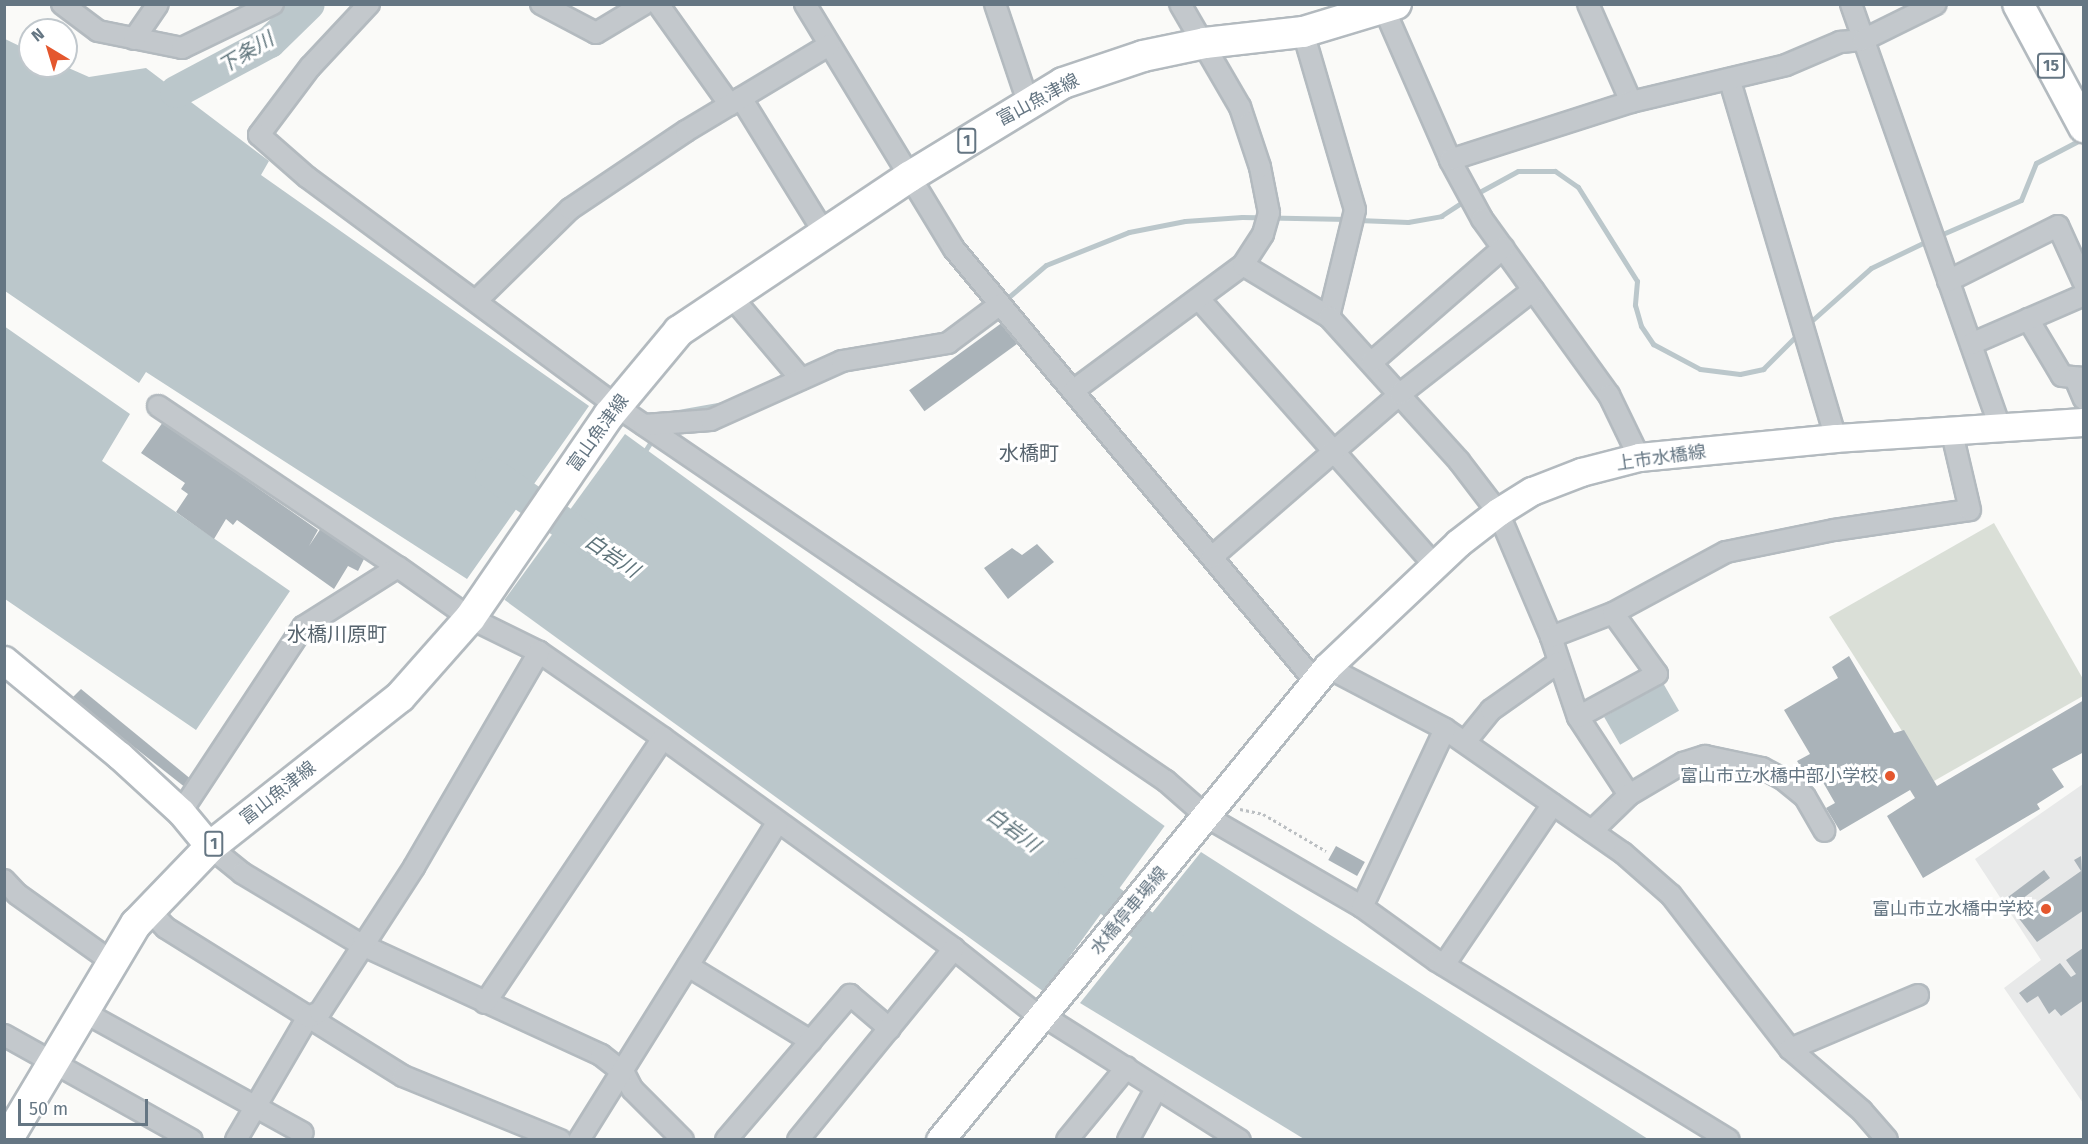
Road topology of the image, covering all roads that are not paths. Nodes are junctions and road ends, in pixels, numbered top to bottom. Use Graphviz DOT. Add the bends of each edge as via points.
graph roads {
  1 [pos="158,4"];
  2 [pos="273,4"];
  3 [pos="369,4"];
  4 [pos="541,4"];
  5 [pos="644,4"];
  6 [pos="658,4"];
  7 [pos="805,4"];
  8 [pos="995,4"];
  9 [pos="1180,4"];
  10 [pos="1588,4"];
  11 [pos="1851,4"];
  12 [pos="1936,4"];
  13 [pos="2018,4"];
  14 [pos="1387,6"];
  15 [pos="75,8"];
  16 [pos="247,10"];
  17 [pos="1303,32"];
  18 [pos="134,39"];
  19 [pos="1863,40"];
  20 [pos="1205,43"];
  21 [pos="829,45"];
  22 [pos="1730,81"];
  23 [pos="735,101"];
  24 [pos="1028,102"];
  25 [pos="1631,102"];
  26 [pos="2084,127"];
  27 [pos="1450,160"];
  28 [pos="909,177"];
  29 [pos="825,234"];
  30 [pos="1503,248"];
  31 [pos="1243,265"];
  32 [pos="2082,274"];
  33 [pos="1948,281"];
  34 [pos="1533,290"];
  35 [pos="730,295"];
  36 [pos="2084,295"];
  37 [pos="1199,299"];
  38 [pos="477,302"];
  39 [pos="999,304"];
  40 [pos="1329,318"];
  41 [pos="2028,319"];
  42 [pos="1971,344"];
  43 [pos="1372,362"];
  44 [pos="2079,378"];
  45 [pos="801,379"];
  46 [pos="1074,390"];
  47 [pos="1400,394"];
  48 [pos="2084,399"];
  49 [pos="158,406"];
  50 [pos="613,411"];
  51 [pos="2084,422"];
  52 [pos="645,425"];
  53 [pos="2001,429"];
  54 [pos="1952,433"];
  55 [pos="1836,438"];
  56 [pos="1335,453"];
  57 [pos="1639,458"];
  58 [pos="1498,512"];
  59 [pos="1212,556"];
  60 [pos="1434,565"];
  61 [pos="398,567"];
  62 [pos="476,609"];
  63 [pos="1613,613"];
  64 [pos="1551,637"];
  65 [pos="539,652"];
  66 [pos="4,660"];
  67 [pos="1559,663"];
  68 [pos="1321,674"];
  69 [pos="1578,717"];
  70 [pos="1445,729"];
  71 [pos="663,738"];
  72 [pos="1465,742"];
  73 [pos="1629,795"];
  74 [pos="1553,804"];
  75 [pos="181,812"];
  76 [pos="1208,816"];
  77 [pos="778,822"];
  78 [pos="1592,831"];
  79 [pos="1825,831"];
  80 [pos="210,847"];
  81 [pos="4,880"];
  82 [pos="1362,908"];
  83 [pos="150,910"];
  84 [pos="362,945"];
  85 [pos="954,949"];
  86 [pos="111,961"];
  87 [pos="1444,965"];
  88 [pos="688,966"];
  89 [pos="1918,995"];
  90 [pos="485,1003"];
  91 [pos="1047,1010"];
  92 [pos="82,1011"];
  93 [pos="308,1017"];
  94 [pos="890,1029"];
  95 [pos="4,1035"];
  96 [pos="811,1041"];
  97 [pos="1790,1049"];
  98 [pos="52,1062"];
  99 [pos="1127,1067"];
  100 [pos="624,1073"];
  101 [pos="1156,1089"];
  102 [pos="255,1107"];
  103 [pos="303,1133"];
  104 [pos="7,1140"];
  105 [pos="192,1140"];
  106 [pos="236,1140"];
  107 [pos="560,1140"];
  108 [pos="579,1140"];
  109 [pos="683,1140"];
  110 [pos="726,1140"];
  111 [pos="798,1140"];
  112 [pos="940,1140"];
  113 [pos="1067,1140"];
  114 [pos="1128,1140"];
  115 [pos="1240,1140"];
  116 [pos="1730,1140"];
  117 [pos="1887,1140"];
  1 -- 18 [label="street"];
  2 -- 16 [label="street"];
  3 -- 38 [label="street" via="310,68 259,135 307,177"];
  4 -- 5 [label="street" via="596,33"];
  6 -- 23 [label="street"];
  7 -- 21 [label="street"];
  8 -- 24 [label="street"];
  9 -- 20 [label="street"];
  10 -- 25 [label="street"];
  11 -- 19 [label="street"];
  12 -- 19 [label="street"];
  13 -- 26 [label="main road, 15"];
  14 -- 17 [label="main road, 富山魚津線 / 1"];
  14 -- 27 [label="street"];
  15 -- 18 [label="street" via="98,31"];
  16 -- 18 [label="street" via="182,48"];
  17 -- 20 [label="main road, 富山魚津線 / 1"];
  17 -- 40 [label="street" via="1355,210"];
  19 -- 22 [label="street" via="1840,42 1786,65"];
  19 -- 33 [label="street"];
  20 -- 24 [label="main road, 富山魚津線 / 1" via="1109,65"];
  20 -- 31 [label="street" via="1240,107 1260,167 1269,213 1263,234"];
  21 -- 23 [label="street"];
  21 -- 28 [label="street"];
  22 -- 25 [label="street"];
  22 -- 55 [label="street"];
  23 -- 29 [label="street"];
  23 -- 38 [label="street" via="570,209"];
  24 -- 28 [label="main road, 富山魚津線 / 1"];
  25 -- 27 [label="street"];
  27 -- 30 [label="street" via="1482,219"];
  28 -- 29 [label="main road, 富山魚津線 / 1"];
  28 -- 39 [label="street" via="954,249"];
  29 -- 35 [label="main road, 富山魚津線 / 1"];
  30 -- 34 [label="street"];
  30 -- 43 [label="street"];
  31 -- 37 [label="street"];
  31 -- 40 [label="street"];
  32 -- 33 [label="street" via="2058,226"];
  33 -- 42 [label="street"];
  34 -- 47 [label="street"];
  34 -- 57 [label="street" via="1610,395"];
  35 -- 45 [label="street"];
  35 -- 50 [label="main road, 富山魚津線 / 1" via="673,337"];
  36 -- 41 [label="street"];
  37 -- 46 [label="street"];
  37 -- 56 [label="street"];
  38 -- 50 [label="street"];
  39 -- 45 [label="street" via="948,343 842,361"];
  39 -- 46 [label="street"];
  40 -- 43 [label="street"];
  41 -- 42 [label="street"];
  41 -- 44 [label="street" via="2062,376"];
  42 -- 53 [label="street"];
  43 -- 47 [label="street"];
  44 -- 48 [label="street"];
  45 -- 52 [label="street" via="711,420"];
  46 -- 59 [label="street"];
  47 -- 56 [label="street"];
  47 -- 58 [label="street"];
  49 -- 61 [label="street"];
  50 -- 52 [label="street"];
  50 -- 62 [label="main road, 富山魚津線 / 1"];
  51 -- 53 [label="main road, 上市水橋線"];
  52 -- 76 [label="street" via="1166,781"];
  53 -- 54 [label="main road, 上市水橋線"];
  54 -- 55 [label="main road, 上市水橋線"];
  54 -- 63 [label="street" via="1970,510 1834,530 1726,552"];
  55 -- 57 [label="main road, 上市水橋線"];
  56 -- 59 [label="street"];
  56 -- 60 [label="street"];
  57 -- 58 [label="main road, 上市水橋線" via="1581,472 1532,491"];
  58 -- 60 [label="main road, 上市水橋線"];
  58 -- 64 [label="street" via="1510,550"];
  59 -- 68 [label="street"];
  60 -- 68 [label="main road, 上市水橋線"];
  61 -- 62 [label="street"];
  61 -- 75 [label="street" via="303,627"];
  62 -- 65 [label="street"];
  62 -- 80 [label="main road, 富山魚津線 / 1" via="400,697"];
  63 -- 64 [label="street"];
  63 -- 69 [label="street" via="1657,674"];
  64 -- 67 [label="street"];
  65 -- 71 [label="street"];
  65 -- 84 [label="street" via="414,867"];
  66 -- 75 [label="main road"];
  67 -- 69 [label="street"];
  67 -- 72 [label="street" via="1491,710"];
  68 -- 70 [label="street"];
  68 -- 76 [label="main road, 水橋停車場線"];
  69 -- 73 [label="street"];
  70 -- 72 [label="street"];
  70 -- 82 [label="street"];
  71 -- 77 [label="street"];
  71 -- 90 [label="street"];
  72 -- 74 [label="street"];
  73 -- 78 [label="street"];
  73 -- 79 [label="street" via="1683,763 1705,756 1762,768 1783,779 1804,797"];
  74 -- 78 [label="street"];
  74 -- 87 [label="street"];
  75 -- 80 [label="main road"];
  76 -- 82 [label="street"];
  76 -- 91 [label="main road, 水橋停車場線"];
  77 -- 85 [label="street"];
  77 -- 88 [label="street"];
  78 -- 97 [label="street" via="1671,896"];
  80 -- 83 [label="main road, 富山魚津線 / 1"];
  80 -- 84 [label="street" via="242,873"];
  81 -- 86 [label="street"];
  82 -- 87 [label="street"];
  83 -- 86 [label="main road, 富山魚津線 / 1"];
  83 -- 93 [label="street" via="166,928"];
  84 -- 90 [label="street"];
  84 -- 93 [label="street" via="320,1012"];
  85 -- 91 [label="street"];
  85 -- 94 [label="street"];
  86 -- 92 [label="main road, 富山魚津線 / 1"];
  87 -- 116 [label="street"];
  88 -- 96 [label="street"];
  88 -- 100 [label="street"];
  89 -- 97 [label="street"];
  90 -- 100 [label="street" via="601,1055"];
  91 -- 99 [label="street"];
  91 -- 112 [label="main road, 水橋停車場線"];
  92 -- 98 [label="main road, 富山魚津線 / 1"];
  92 -- 102 [label="street"];
  93 -- 102 [label="street"];
  93 -- 107 [label="street" via="403,1076"];
  94 -- 96 [label="street" via="850,995"];
  94 -- 111 [label="street"];
  95 -- 98 [label="street"];
  96 -- 110 [label="street"];
  97 -- 117 [label="street" via="1862,1111"];
  98 -- 104 [label="main road, 富山魚津線 / 1"];
  98 -- 105 [label="street"];
  99 -- 101 [label="street"];
  99 -- 113 [label="street"];
  100 -- 108 [label="street"];
  100 -- 109 [label="street" via="632,1089"];
  101 -- 114 [label="street"];
  101 -- 115 [label="street"];
  102 -- 103 [label="street"];
  102 -- 106 [label="street"];
}
